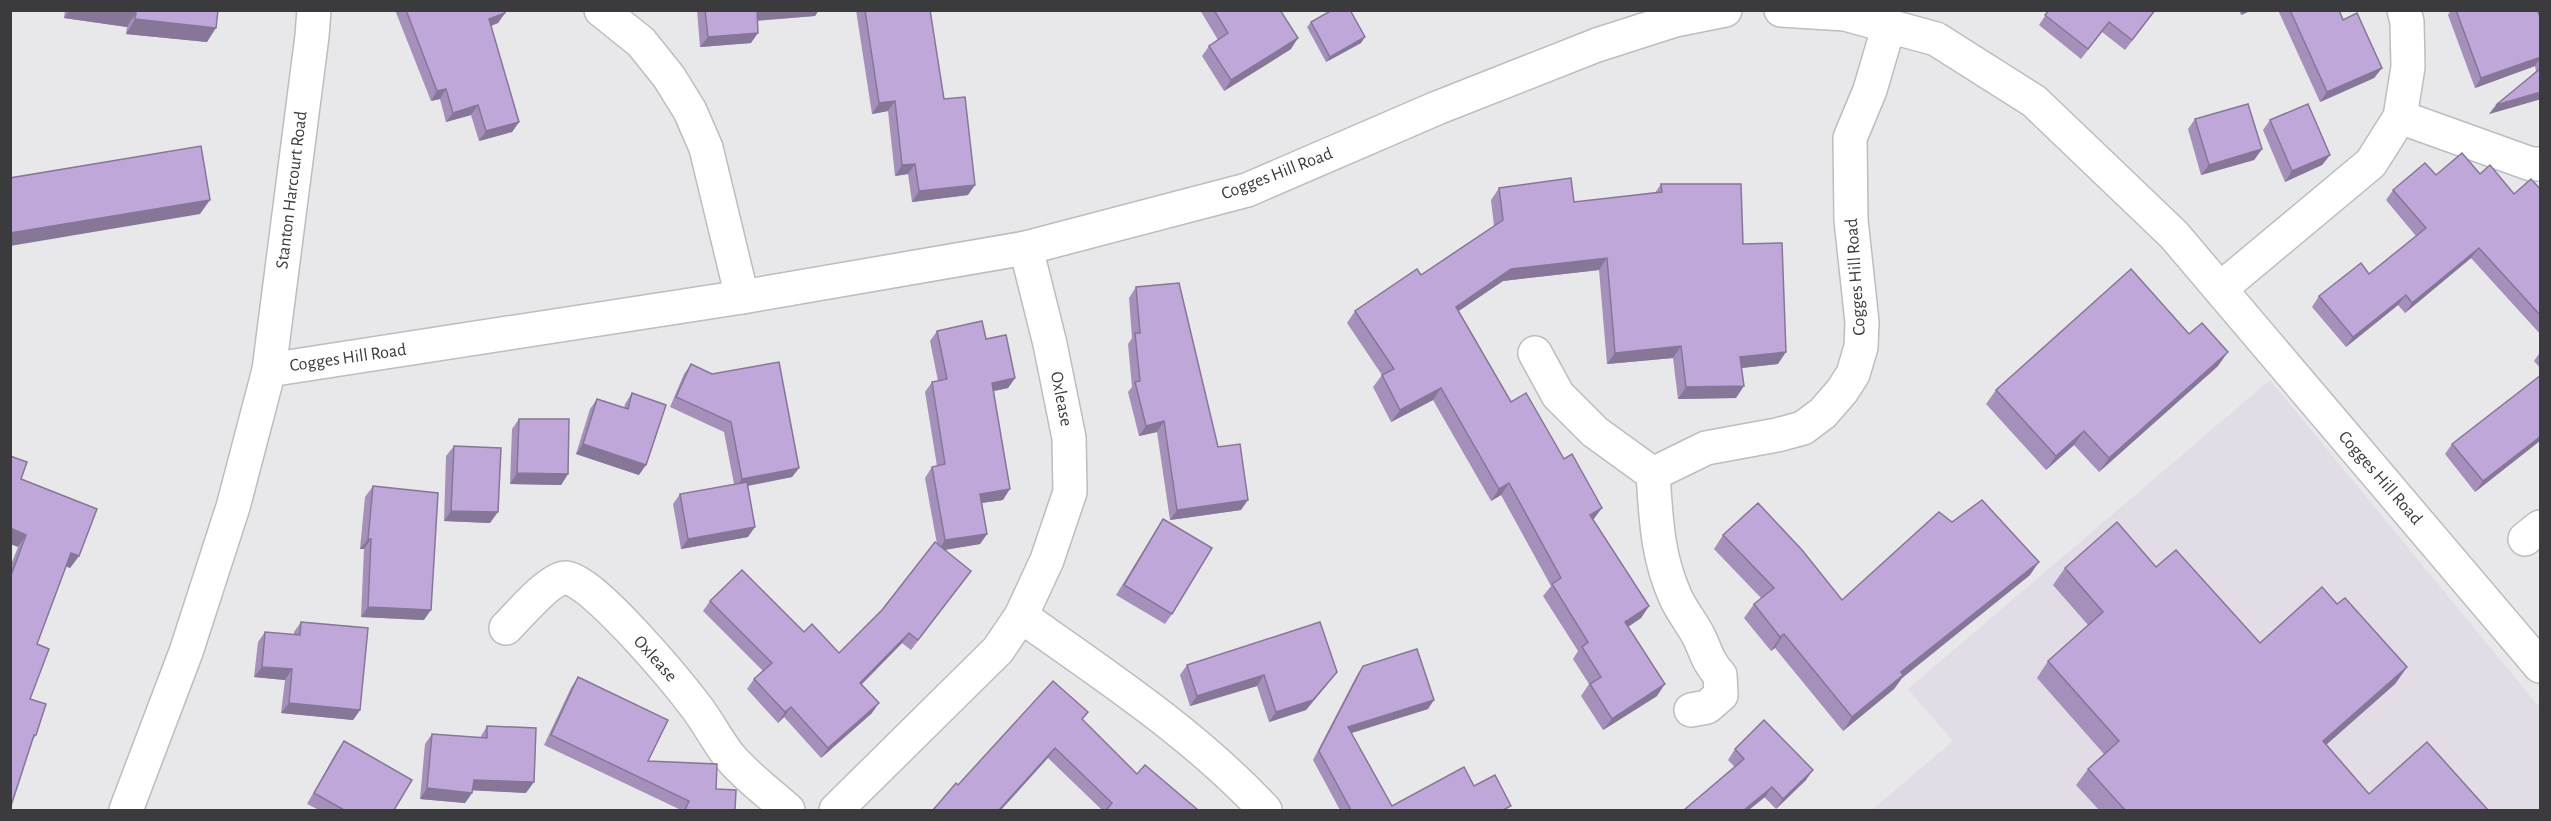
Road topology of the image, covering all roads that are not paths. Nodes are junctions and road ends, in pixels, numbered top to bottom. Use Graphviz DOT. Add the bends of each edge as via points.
graph roads {
  1 [pos="314,10"];
  2 [pos="601,10"];
  3 [pos="1725,10"];
  4 [pos="1781,10"];
  5 [pos="2404,10"];
  6 [pos="1889,26"];
  7 [pos="2400,117"];
  8 [pos="2541,164"];
  9 [pos="1026,248"];
  10 [pos="2220,289"];
  11 [pos="742,297"];
  12 [pos="1535,352"];
  13 [pos="269,370"];
  14 [pos="1653,474"];
  15 [pos="1021,616"];
  16 [pos="506,628"];
  17 [pos="2541,666"];
  18 [pos="1691,710"];
  19 [pos="126,810"];
  20 [pos="788,810"];
  21 [pos="836,810"];
  22 [pos="1265,810"];
  1 -- 13 [label="street, Stanton Harcourt Road"];
  2 -- 11 [label="street" via="641,42 690,111 706,148"];
  3 -- 9 [label="street, Cogges Hill Road" via="1675,20 1597,45 1437,108 1247,190"];
  4 -- 6 [label="street, Cogges Hill Road" via="1845,14"];
  5 -- 7 [label="street" via="2408,67"];
  6 -- 10 [label="street, Cogges Hill Road" via="1936,39 2034,101 2174,235"];
  6 -- 14 [label="street, Cogges Hill Road" via="1870,90 1850,138 1851,220 1862,322 1861,347 1853,374 1823,414 1803,428 1707,448"];
  7 -- 8 [label="street" via="2531,164"];
  7 -- 10 [label="street" via="2371,163"];
  9 -- 11 [label="street, Cogges Hill Road"];
  9 -- 15 [label="street, Oxlease" via="1069,438 1070,492 1047,560"];
  10 -- 17 [label="street, Cogges Hill Road"];
  11 -- 13 [label="street, Cogges Hill Road"];
  12 -- 14 [label="street" via="1558,395 1595,432"];
  13 -- 19 [label="street, Cogges Hill Road" via="234,507 194,630"];
  14 -- 18 [label="street" via="1663,568 1708,662 1720,675 1721,695 1707,707"];
  15 -- 21 [label="street, Oxlease" via="998,650"];
  15 -- 22 [label="street" via="1152,708"];
  16 -- 20 [label="street, Oxlease" via="547,587 561,578 572,578 587,588 660,662 731,758"];
}
